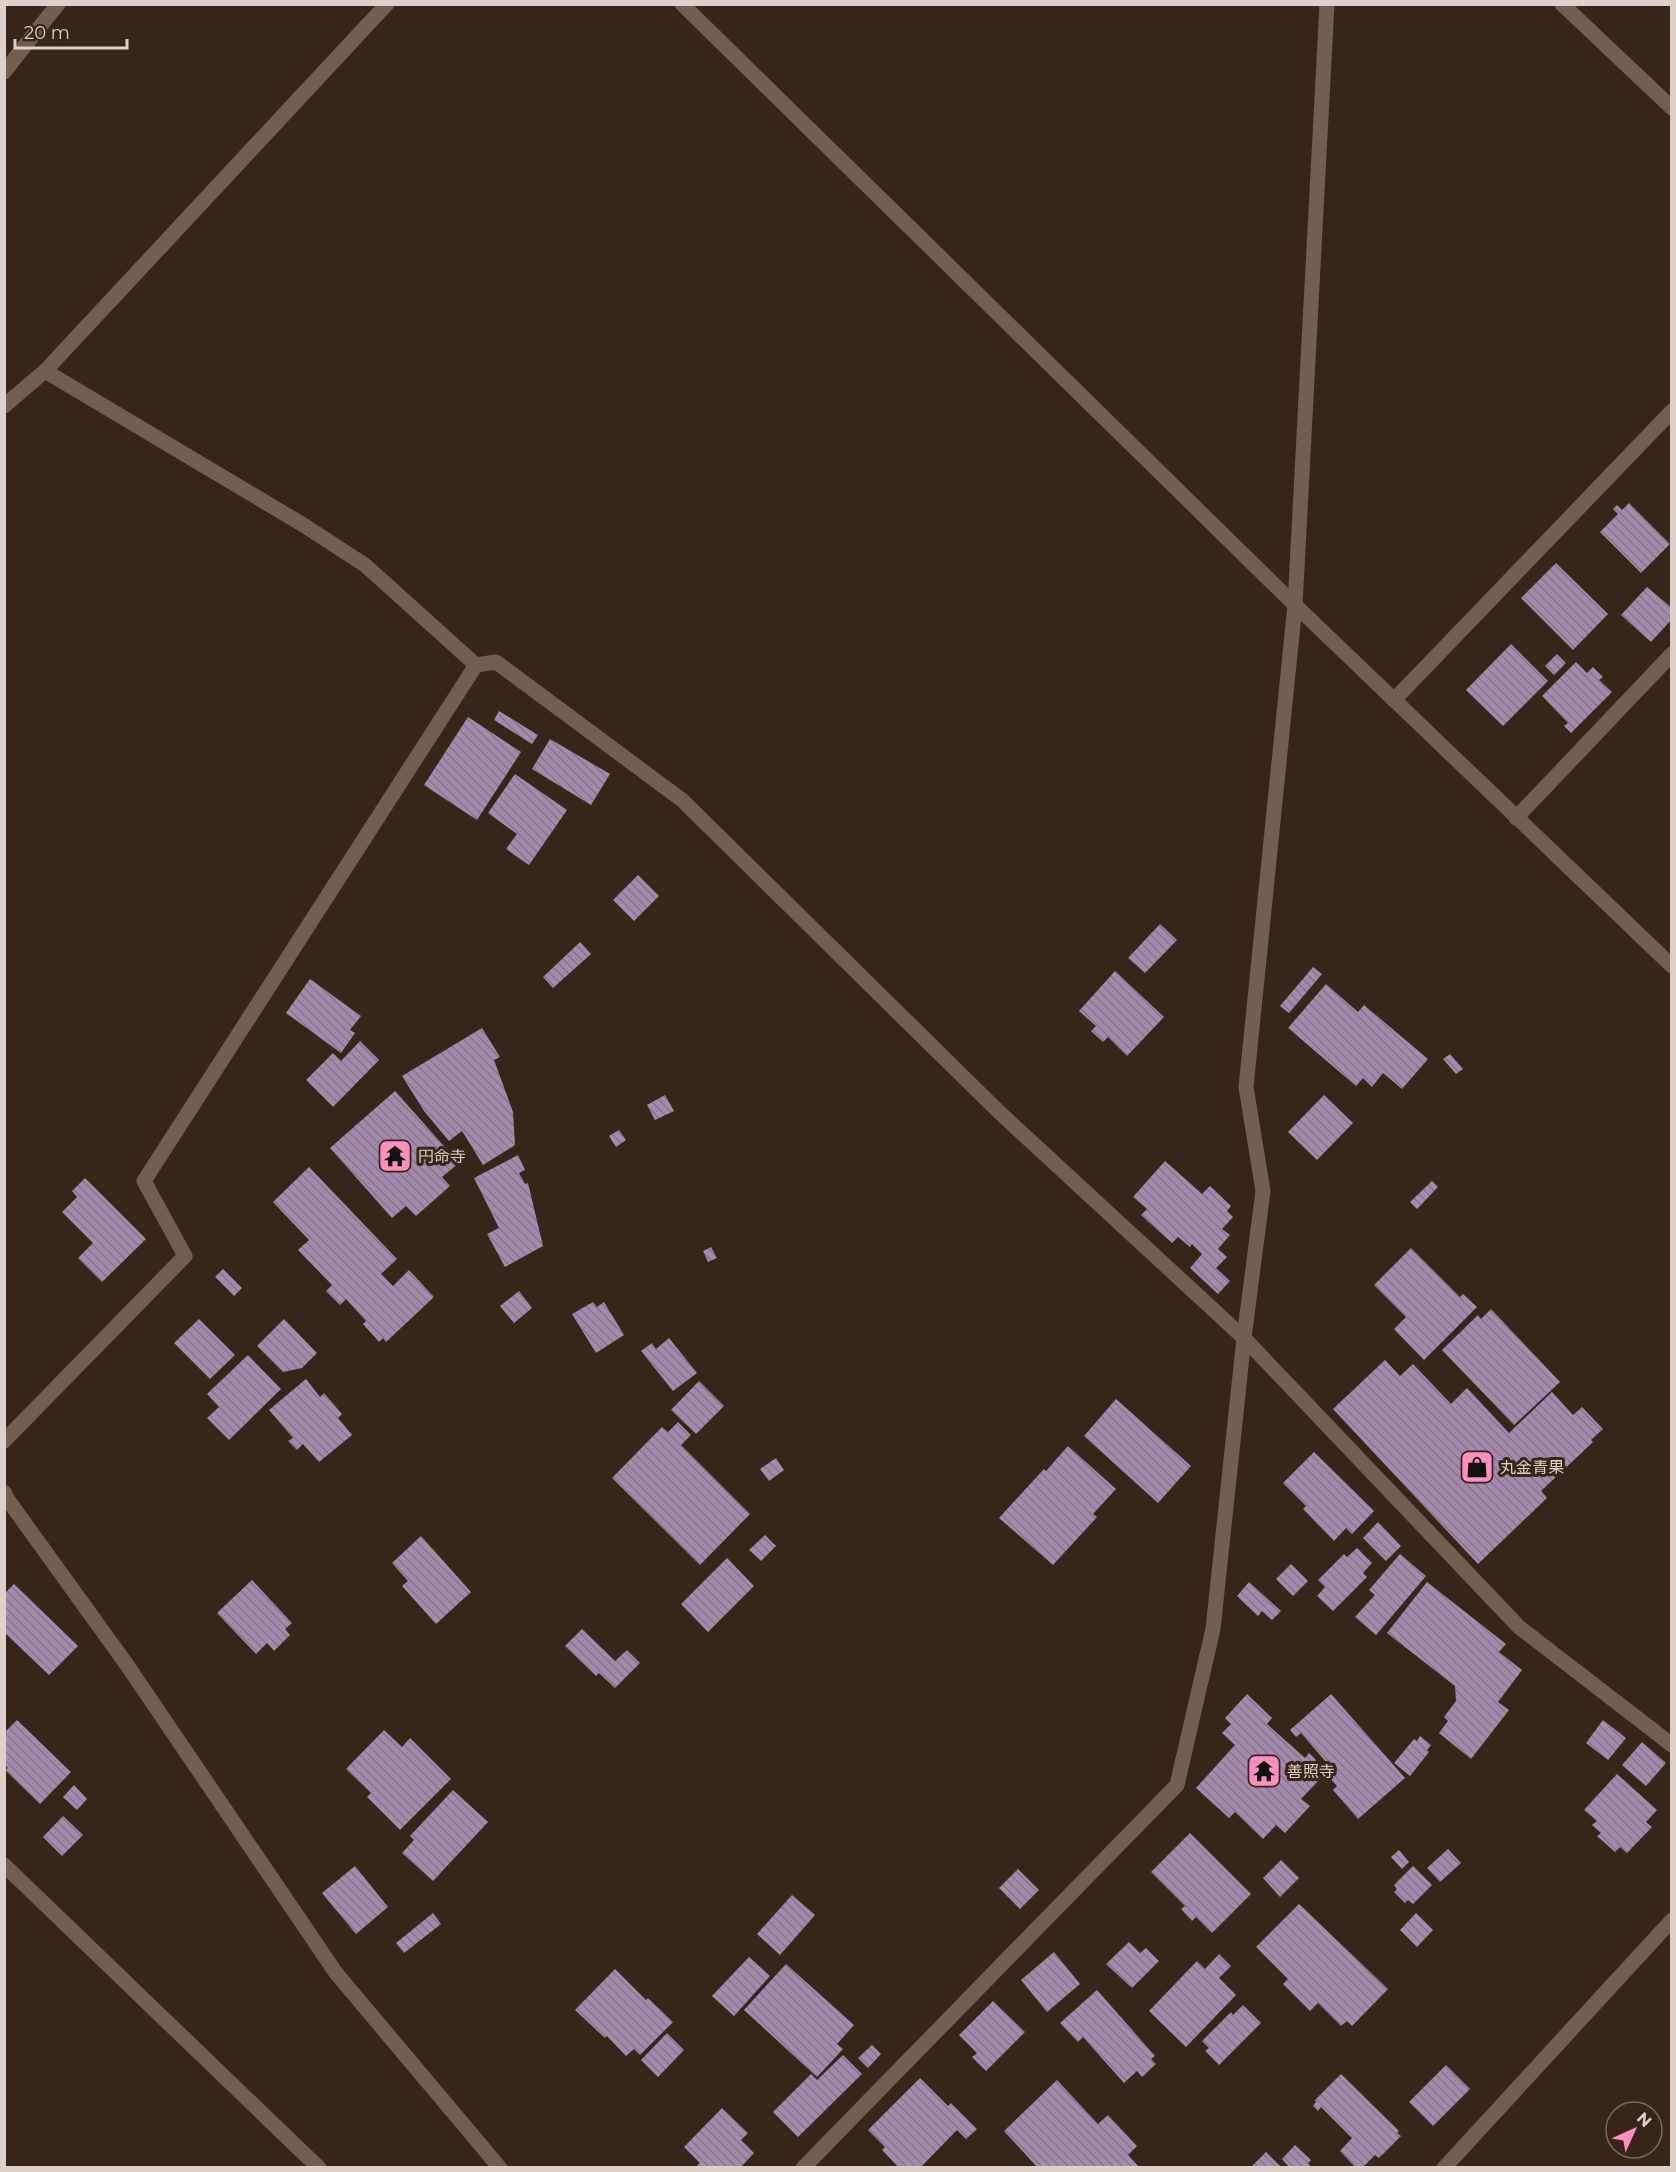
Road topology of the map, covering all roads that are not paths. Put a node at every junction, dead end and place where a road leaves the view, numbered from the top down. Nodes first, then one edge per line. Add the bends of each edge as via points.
1 (58, 4) edge
2 (387, 4) edge
3 (682, 4) edge
4 (1328, 4) edge
5 (1562, 4) edge
6 (4, 72) edge
7 (1671, 108) edge
8 (40, 376) junction
9 (4, 406) edge
10 (1671, 411) edge
11 (1295, 605) junction
12 (1671, 654) edge
13 (476, 665) junction
14 (1394, 700) junction
15 (1516, 818) junction
16 (1671, 966) edge
17 (1244, 1338) junction
18 (4, 1442) edge
19 (4, 1492) edge
20 (1671, 1745) edge
21 (4, 1865) edge
22 (1671, 1920) edge
23 (320, 2168) edge
24 (500, 2168) edge
25 (803, 2168) edge
26 (1444, 2168) edge

1 - 6 street
2 - 8 street
3 - 11 street
4 - 11 street
5 - 7 street
8 - 9 street
8 - 13 street via 305,526 365,566
10 - 14 street
11 - 14 street
11 - 17 street via 1246,1087 1263,1191
12 - 15 street
13 - 17 street via 496,662 682,800 998,1111
13 - 18 street via 144,1181 185,1256
14 - 15 street
15 - 16 street
17 - 20 street via 1519,1627
17 - 25 street via 1213,1629 1177,1785
19 - 24 street via 336,1973
21 - 23 street
22 - 26 street

